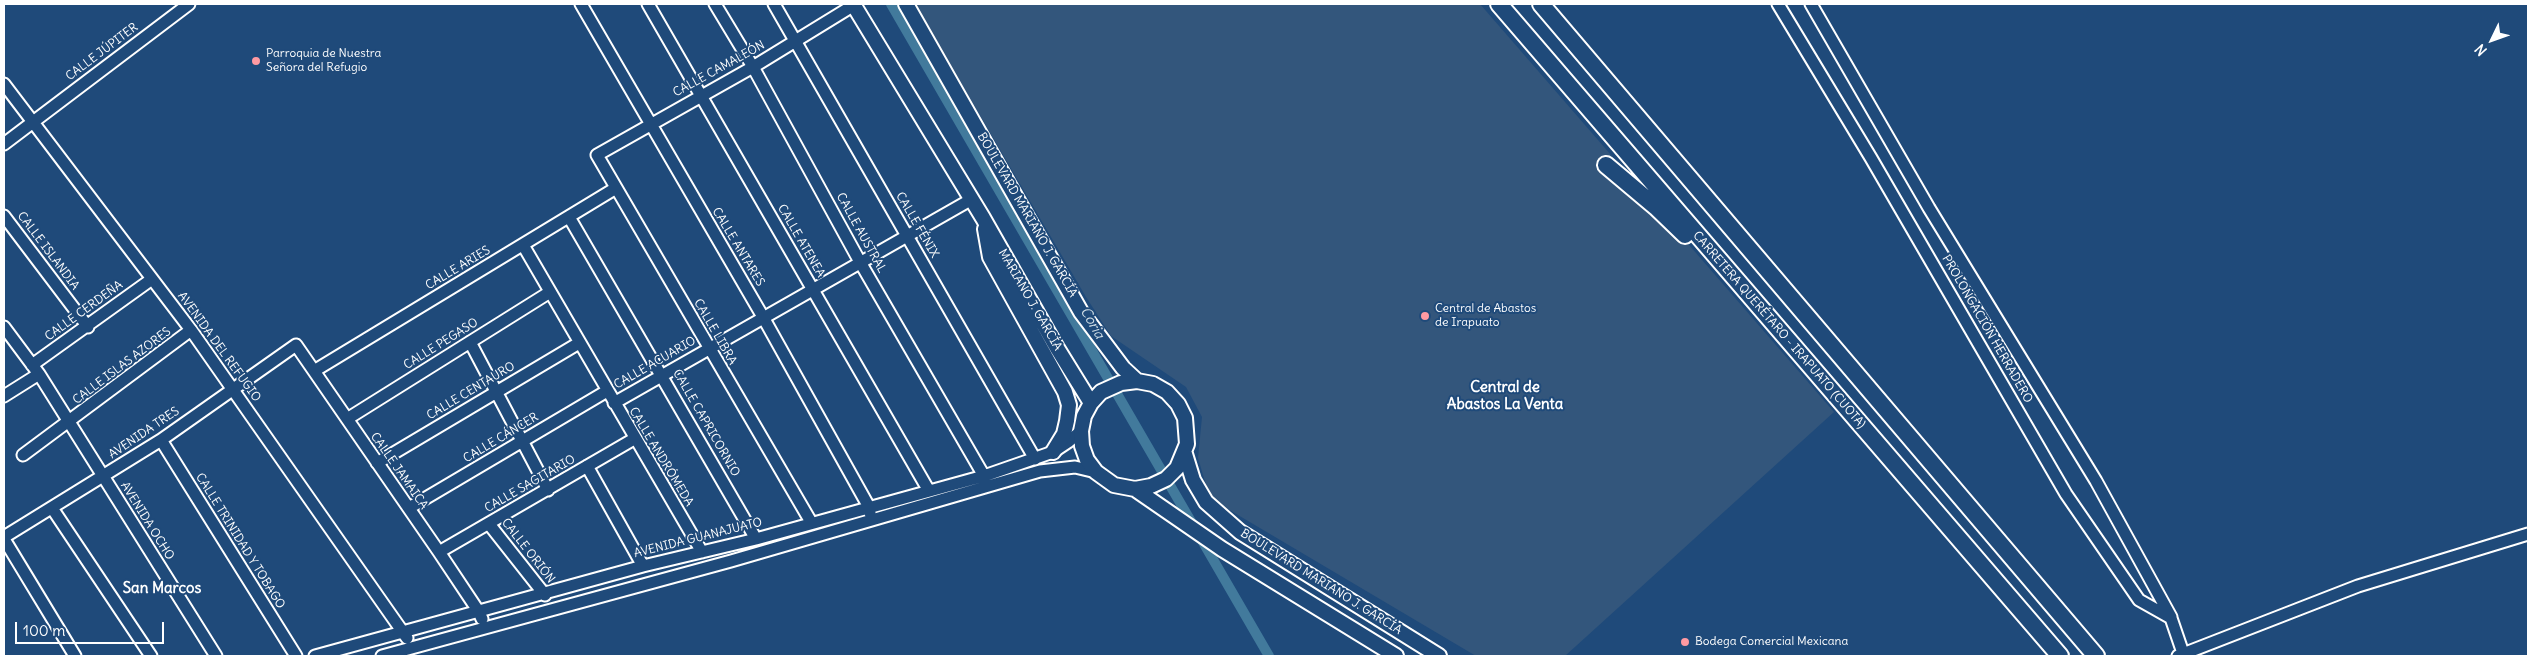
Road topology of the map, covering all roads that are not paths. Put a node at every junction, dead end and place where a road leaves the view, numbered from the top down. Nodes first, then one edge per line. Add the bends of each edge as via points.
1 (189, 4) edge
2 (581, 4) edge
3 (648, 4) edge
4 (714, 4) edge
5 (774, 4) edge
6 (854, 4) edge
7 (906, 4) edge
8 (1499, 4) edge
9 (1541, 4) edge
10 (1778, 4) edge
11 (1811, 4) edge
12 (796, 41) junction
13 (753, 67) junction
14 (4, 84) edge
15 (700, 96) junction
16 (31, 123) junction
17 (649, 124) junction
18 (4, 144) edge
19 (597, 155) joint
20 (1606, 165) dead end
21 (616, 188) junction
22 (972, 200) junction
23 (4, 216) edge
24 (569, 217) junction
25 (983, 218) junction
26 (907, 236) junction
27 (523, 245) junction
28 (860, 262) junction
29 (152, 279) junction
30 (813, 289) junction
31 (550, 292) junction
32 (1751, 298) junction
33 (763, 317) junction
34 (4, 327) edge
35 (88, 327) junction
36 (191, 330) junction
37 (470, 342) junction
38 (579, 343) junction
39 (296, 346) joint
40 (709, 348) junction
41 (36, 370) junction
42 (314, 371) junction
43 (662, 374) junction
44 (1137, 381) junction
45 (233, 388) junction
46 (607, 391) junction
47 (497, 392) junction
48 (4, 396) edge
49 (614, 403) junction
50 (1091, 403) junction
51 (347, 419) junction
52 (69, 423) junction
53 (1081, 431) junction
54 (634, 439) junction
55 (161, 440) junction
56 (522, 441) junction
57 (1052, 452) junction
58 (1185, 454) junction
59 (23, 455) dead end
60 (1035, 459) junction
61 (377, 463) junction
62 (587, 466) junction
63 (1096, 472) junction
64 (984, 476) junction
65 (103, 477) junction
66 (1135, 489) junction
67 (548, 490) junction
68 (929, 491) junction
69 (869, 506) junction
70 (52, 508) junction
71 (409, 508) junction
72 (871, 519) junction
73 (811, 522) junction
74 (489, 524) junction
75 (2528, 534) edge
76 (4, 538) edge
77 (756, 539) junction
78 (439, 552) junction
79 (702, 552) junction
80 (643, 566) junction
81 (545, 594) junction
82 (521, 600) junction
83 (480, 612) junction
84 (526, 617) junction
85 (2171, 618) junction
86 (484, 628) junction
87 (405, 632) junction
88 (411, 648) junction
89 (75, 656) edge
90 (151, 656) edge
91 (216, 656) edge
92 (296, 656) edge
93 (315, 656) edge
94 (382, 656) edge
95 (1396, 656) edge
96 (1439, 656) edge
97 (2060, 656) edge
98 (2096, 656) edge
99 (2182, 656) edge

1 - 16 street, CALLE JÚPITER
2 - 17 street, CALLE ANTARES
3 - 15 street, CALLE ATENEA
4 - 13 street, CALLE AUSTRAL
5 - 12 street, CALLE FÉNIX
6 - 12 street, CALLE CAMALEÓN
6 - 22 main road, MARIANO J. GARCÍA
7 - 44 main road, BOULEVARD MARIANO J. GARCÍA via 1081,312 1112,356
8 - 32 highway, CARRETERA QUERÉTARO - IRAPUATO (CUOTA)
9 - 98 highway
10 - 85 street, PROLONGACIÓN HERRADERO via 2066,494 2139,600
11 - 85 street via 1929,208 2096,481
12 - 13 street, CALLE CAMALEÓN
12 - 26 street, CALLE FÉNIX
13 - 15 street, CALLE CAMALEÓN
13 - 28 street, CALLE AUSTRAL
14 - 16 street, AVENIDA DEL REFUGIO
15 - 17 street, CALLE CAMALEÓN
15 - 30 street, CALLE ATENEA
16 - 18 street, CALLE JÚPITER
16 - 29 street, AVENIDA DEL REFUGIO
17 - 19 street, CALLE CAMALEÓN
17 - 33 street, CALLE ANTARES
19 - 21 street, CALLE LIBRA
20 - 32 highway via 1656,207
21 - 24 street, CALLE ARIES
21 - 40 street, CALLE LIBRA
22 - 25 main road, MARIANO J. GARCÍA
22 - 26 street, CALLE ACUARIO
23 - 35 street, CALLE ISLANDIA
24 - 27 street, CALLE ARIES
24 - 43 street, CALLE CAPRICORNIO
25 - 50 main road, MARIANO J. GARCÍA
25 - 57 main road via 990,257 1067,398 1069,405 1064,434
26 - 28 street, CALLE ACUARIO
26 - 60 street, CALLE FÉNIX
27 - 31 street, CALLE ANDRÓMEDA
27 - 42 street, CALLE ARIES
28 - 30 street, CALLE ACUARIO
28 - 64 street, CALLE AUSTRAL
29 - 35 street, CALLE CERDEÑA
29 - 36 street, AVENIDA DEL REFUGIO
30 - 33 street, CALLE ACUARIO
30 - 68 street, CALLE ATENEA
31 - 37 street, CALLE PEGASO
31 - 38 street, CALLE ANDRÓMEDA
32 - 97 highway, CARRETERA QUERÉTARO - IRAPUATO (CUOTA)
33 - 40 street, CALLE ACUARIO
33 - 69 street, CALLE ANTARES
34 - 41 street
35 - 41 street, CALLE CERDEÑA
36 - 45 street, AVENIDA DEL REFUGIO
36 - 52 street, CALLE ISLAS AZORES
37 - 47 street
37 - 51 street, CALLE PEGASO
38 - 46 street, CALLE ANDRÓMEDA
38 - 47 street, CALLE CENTAURO
39 - 42 street, CALLE JAMAICA
39 - 45 street, AVENIDA TRES
40 - 43 street, CALLE ACUARIO
40 - 73 street, CALLE LIBRA
41 - 48 street, CALLE CERDEÑA
41 - 52 street
42 - 51 street, CALLE JAMAICA
43 - 49 street, CALLE ACUARIO
43 - 77 street, CALLE CAPRICORNIO
44 - 50 main road via 1121,383 1101,392
44 - 58 main road, BOULEVARD MARIANO J. GARCÍA via 1153,384 1178,404 1188,433
45 - 55 street, AVENIDA TRES
45 - 87 street, AVENIDA DEL REFUGIO
46 - 49 street, CALLE ANDRÓMEDA
46 - 56 street, CALLE CÁNCER
47 - 56 street
47 - 61 street, CALLE CENTAURO
49 - 54 street, CALLE ANDRÓMEDA
50 - 53 main road
51 - 61 street, CALLE JAMAICA
52 - 59 street, CALLE ISLAS AZORES
52 - 65 street
53 - 57 street, AVENIDA GUANAJUATO
53 - 63 main road via 1087,460
54 - 62 street, CALLE SAGITARIO
54 - 79 street, CALLE ANDRÓMEDA
55 - 65 street, AVENIDA TRES
55 - 92 street, CALLE TRINIDAD Y TOBAGO
56 - 67 street
56 - 71 street, CALLE CÁNCER
57 - 60 street, AVENIDA GUANAJUATO
58 - 66 main road via 1166,479
58 - 96 main road, BOULEVARD MARIANO J. GARCÍA via 1193,480 1206,502 1240,532
60 - 64 street, AVENIDA GUANAJUATO
61 - 71 street, CALLE JAMAICA
62 - 67 street, CALLE SAGITARIO
62 - 80 street
63 - 66 main road via 1114,485
63 - 72 street via 1074,467 1040,471
64 - 68 street, AVENIDA GUANAJUATO
65 - 70 street, AVENIDA TRES
65 - 91 street, AVENIDA OCHO
66 - 95 main road, BOULEVARD MARIANO J. GARCÍA via 1222,549
67 - 74 street, CALLE SAGITARIO
68 - 69 street, AVENIDA GUANAJUATO
69 - 72 street
69 - 73 street, AVENIDA GUANAJUATO
70 - 76 street, AVENIDA TRES
70 - 90 street
71 - 78 street, CALLE JAMAICA
72 - 84 street
73 - 77 street, AVENIDA GUANAJUATO
74 - 78 street, CALLE SAGITARIO
74 - 81 street, CALLE ORIÓN
75 - 99 street via 2358,586
76 - 89 street
77 - 79 street, AVENIDA GUANAJUATO
78 - 83 street, CALLE JAMAICA
79 - 80 street, AVENIDA GUANAJUATO
80 - 81 street, AVENIDA GUANAJUATO
81 - 82 street, AVENIDA GUANAJUATO
82 - 83 street, AVENIDA GUANAJUATO
82 - 84 street
83 - 86 street
83 - 87 street, AVENIDA GUANAJUATO
84 - 86 street
85 - 99 street
86 - 88 street
87 - 88 street, AVENIDA DEL REFUGIO
87 - 93 street, AVENIDA GUANAJUATO
88 - 94 street

